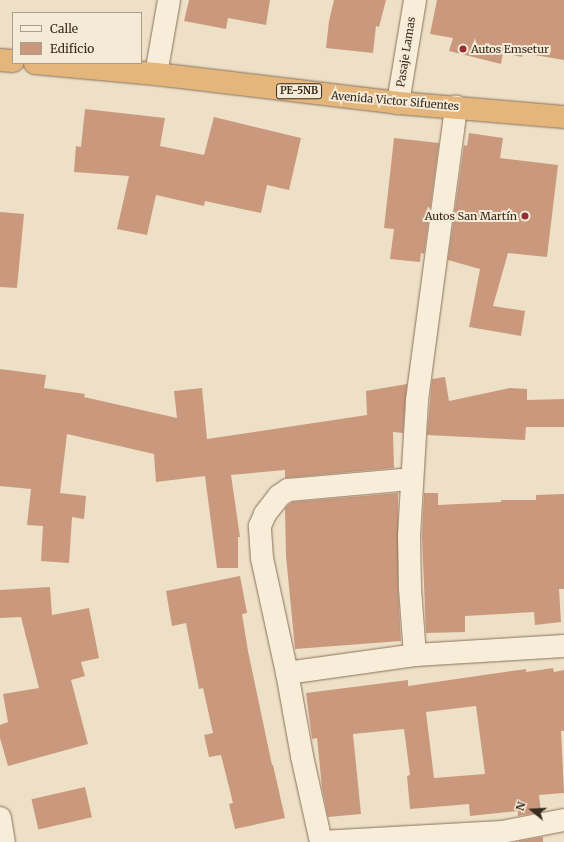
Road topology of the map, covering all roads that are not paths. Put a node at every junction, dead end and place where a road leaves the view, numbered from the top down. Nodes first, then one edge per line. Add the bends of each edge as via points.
1 (168, 0) edge
2 (415, 0) edge
3 (0, 60) edge
4 (12, 61) edge
5 (46, 64) edge
6 (156, 74) junction
7 (398, 103) junction
8 (456, 107) junction
9 (564, 117) edge
10 (411, 479) junction
11 (564, 646) edge
12 (415, 655) junction
13 (288, 673) junction
14 (0, 818) edge
15 (564, 820) edge
16 (503, 837) edge
17 (4, 842) edge
18 (321, 842) edge

1 - 6 street
2 - 7 street, Pasaje Lamas
3 - 4 highway
5 - 6 highway, Avenida Victor Sifuentes / PE-5NB
6 - 7 highway, Avenida Victor Sifuentes / PE-5NB
7 - 8 highway, Avenida Victor Sifuentes / PE-5NB
8 - 9 highway, Avenida Victor Sifuentes / PE-5NB
8 - 10 street via 417,400
10 - 12 street via 410,588
10 - 13 street via 288,490 279,496 264,514 260,526 262,558
11 - 12 street
12 - 13 street
13 - 18 street via 302,756
14 - 17 street
15 - 16 street
16 - 18 street

